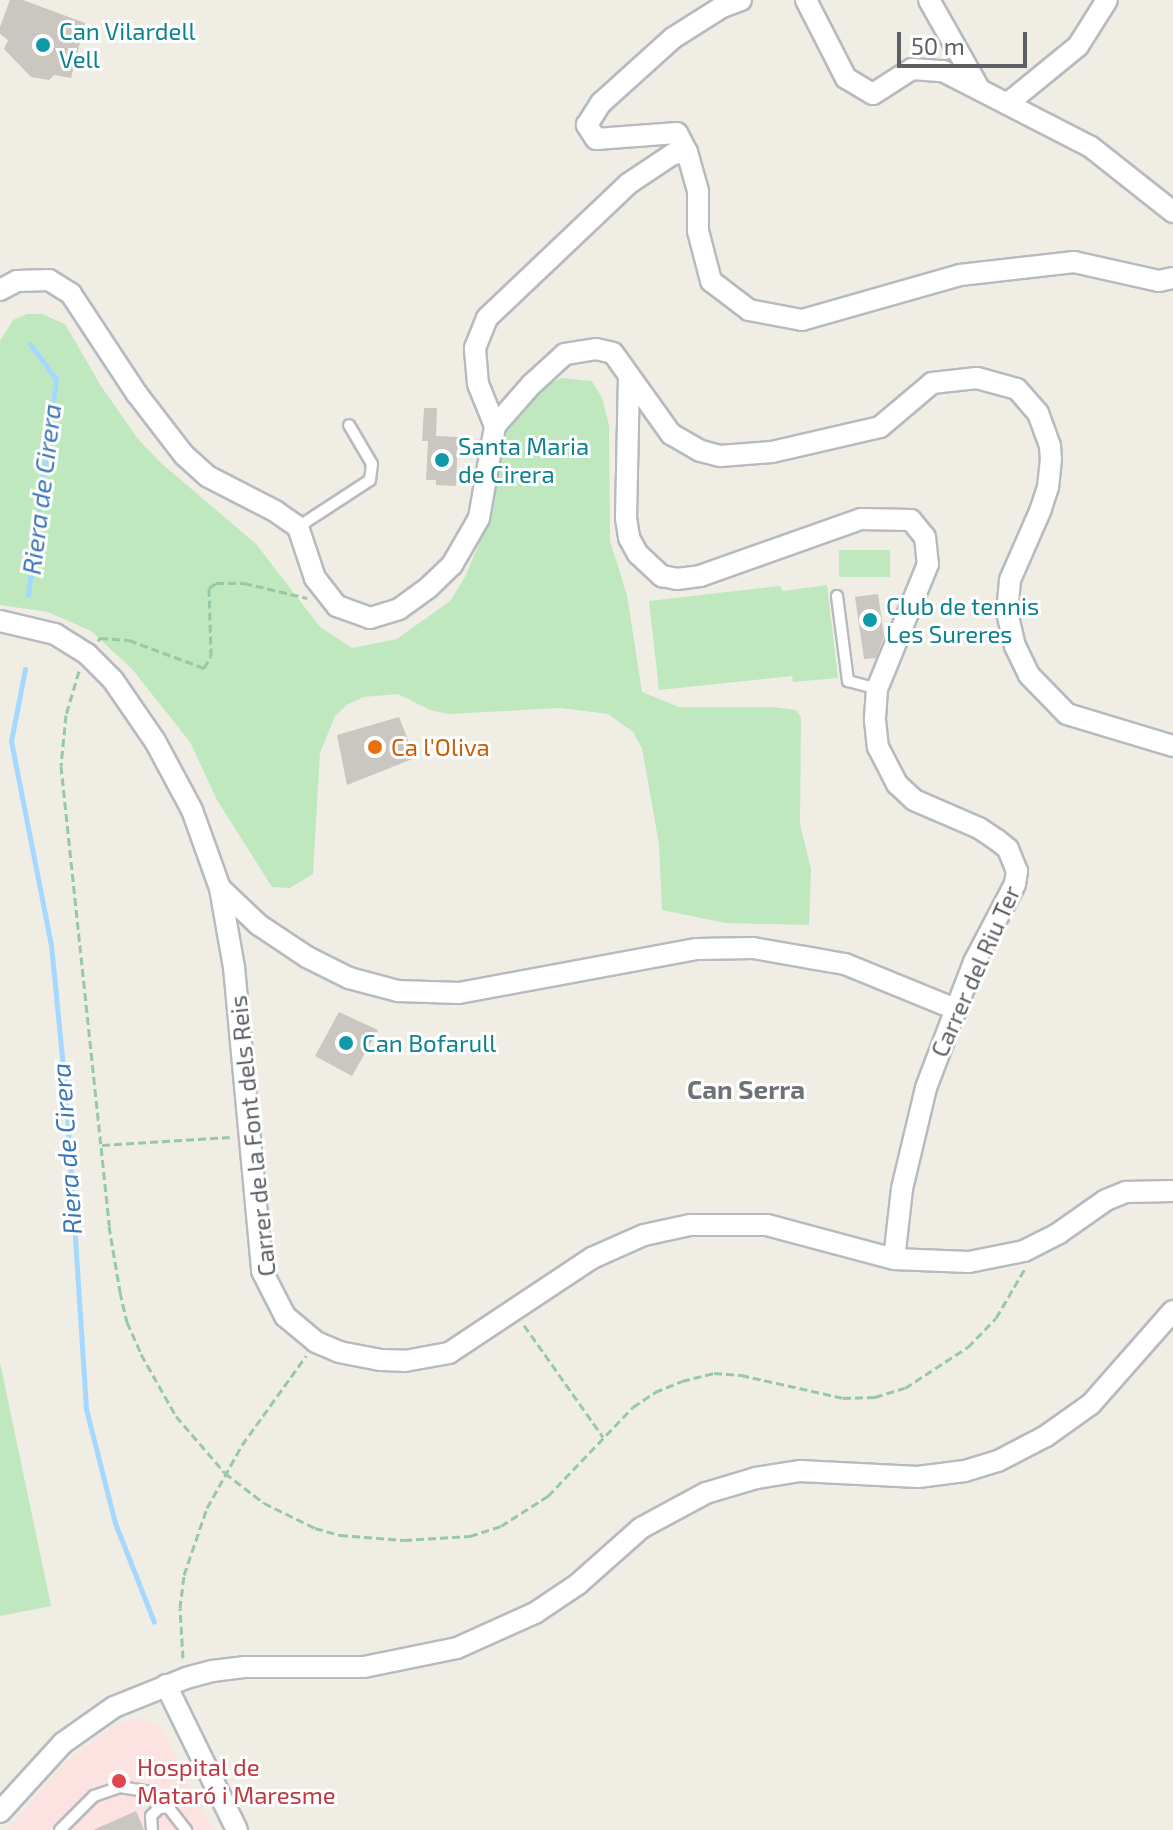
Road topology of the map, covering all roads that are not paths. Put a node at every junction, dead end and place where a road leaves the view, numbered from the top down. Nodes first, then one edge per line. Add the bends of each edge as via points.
1 (741, 0) edge
2 (806, 0) edge
3 (929, 0) edge
4 (1107, 0) edge
5 (980, 90) junction
6 (1007, 104) junction
7 (687, 152) junction
8 (1173, 212) edge
9 (1173, 278) edge
10 (0, 290) edge
11 (629, 376) junction
12 (349, 425) dead end
13 (495, 426) junction
14 (298, 527) junction
15 (837, 596) dead end
16 (0, 621) edge
17 (877, 689) junction
18 (1173, 746) edge
19 (220, 888) junction
20 (955, 1009) junction
21 (1173, 1191) edge
22 (894, 1259) junction
23 (1173, 1311) edge
24 (166, 1685) junction
25 (170, 1807) junction
26 (0, 1812) edge
27 (60, 1830) edge
28 (152, 1830) edge
29 (186, 1830) edge
30 (237, 1830) edge

1 - 7 street via 673,38 601,103 587,125 596,139 677,133
2 - 5 street via 846,78 873,94 912,69 943,71
3 - 5 street
4 - 6 street via 1078,46
5 - 6 street
6 - 8 street via 1091,147
7 - 9 street via 711,281 749,310 802,320 960,275 1074,262 1159,281
7 - 13 street via 673,154 628,184 487,318 475,348 478,384
10 - 14 street via 17,281 49,280 71,294 184,455 207,476
11 - 13 street via 613,353 596,349 565,354
11 - 17 street, Carrer del Riu Ter via 629,538 662,576 700,576 861,519 901,518 920,527 928,564
11 - 18 street via 671,434 701,451 739,457 880,427 932,383 977,378 1017,389 1038,413 1051,459 1041,509 1010,580 1007,612 1015,646 1029,675 1067,714
12 - 14 lane via 372,464 370,480
13 - 14 street via 479,518 452,565 399,609 370,618 337,606 315,578
15 - 17 lane via 848,681
16 - 19 street, Carrer de la Font dels Reis via 38,627 87,654 131,702 192,810
17 - 20 street, Carrer del Riu Ter via 878,747 897,784 914,800 988,834 1015,859 1015,884
19 - 20 street via 259,925 327,969 398,991 459,993 697,949 753,948 845,964
19 - 22 street, Carrer de la Font dels Reis via 234,967 262,1271 285,1316 316,1342 381,1360 449,1353 592,1258 644,1235 690,1225 767,1225
20 - 22 street, Carrer del Riu Ter via 918,1113
21 - 22 street, Carrer de la Font dels Reis via 1146,1189 1106,1200 1036,1245 996,1258
23 - 24 street via 1091,1404 998,1461 918,1477 800,1471 732,1484 641,1528 578,1584 535,1613 457,1648 364,1667 244,1667
24 - 26 street via 94,1719 63,1743
24 - 30 street
25 - 27 lane via 146,1791 120,1787 94,1796
25 - 28 lane via 151,1816
25 - 29 lane

